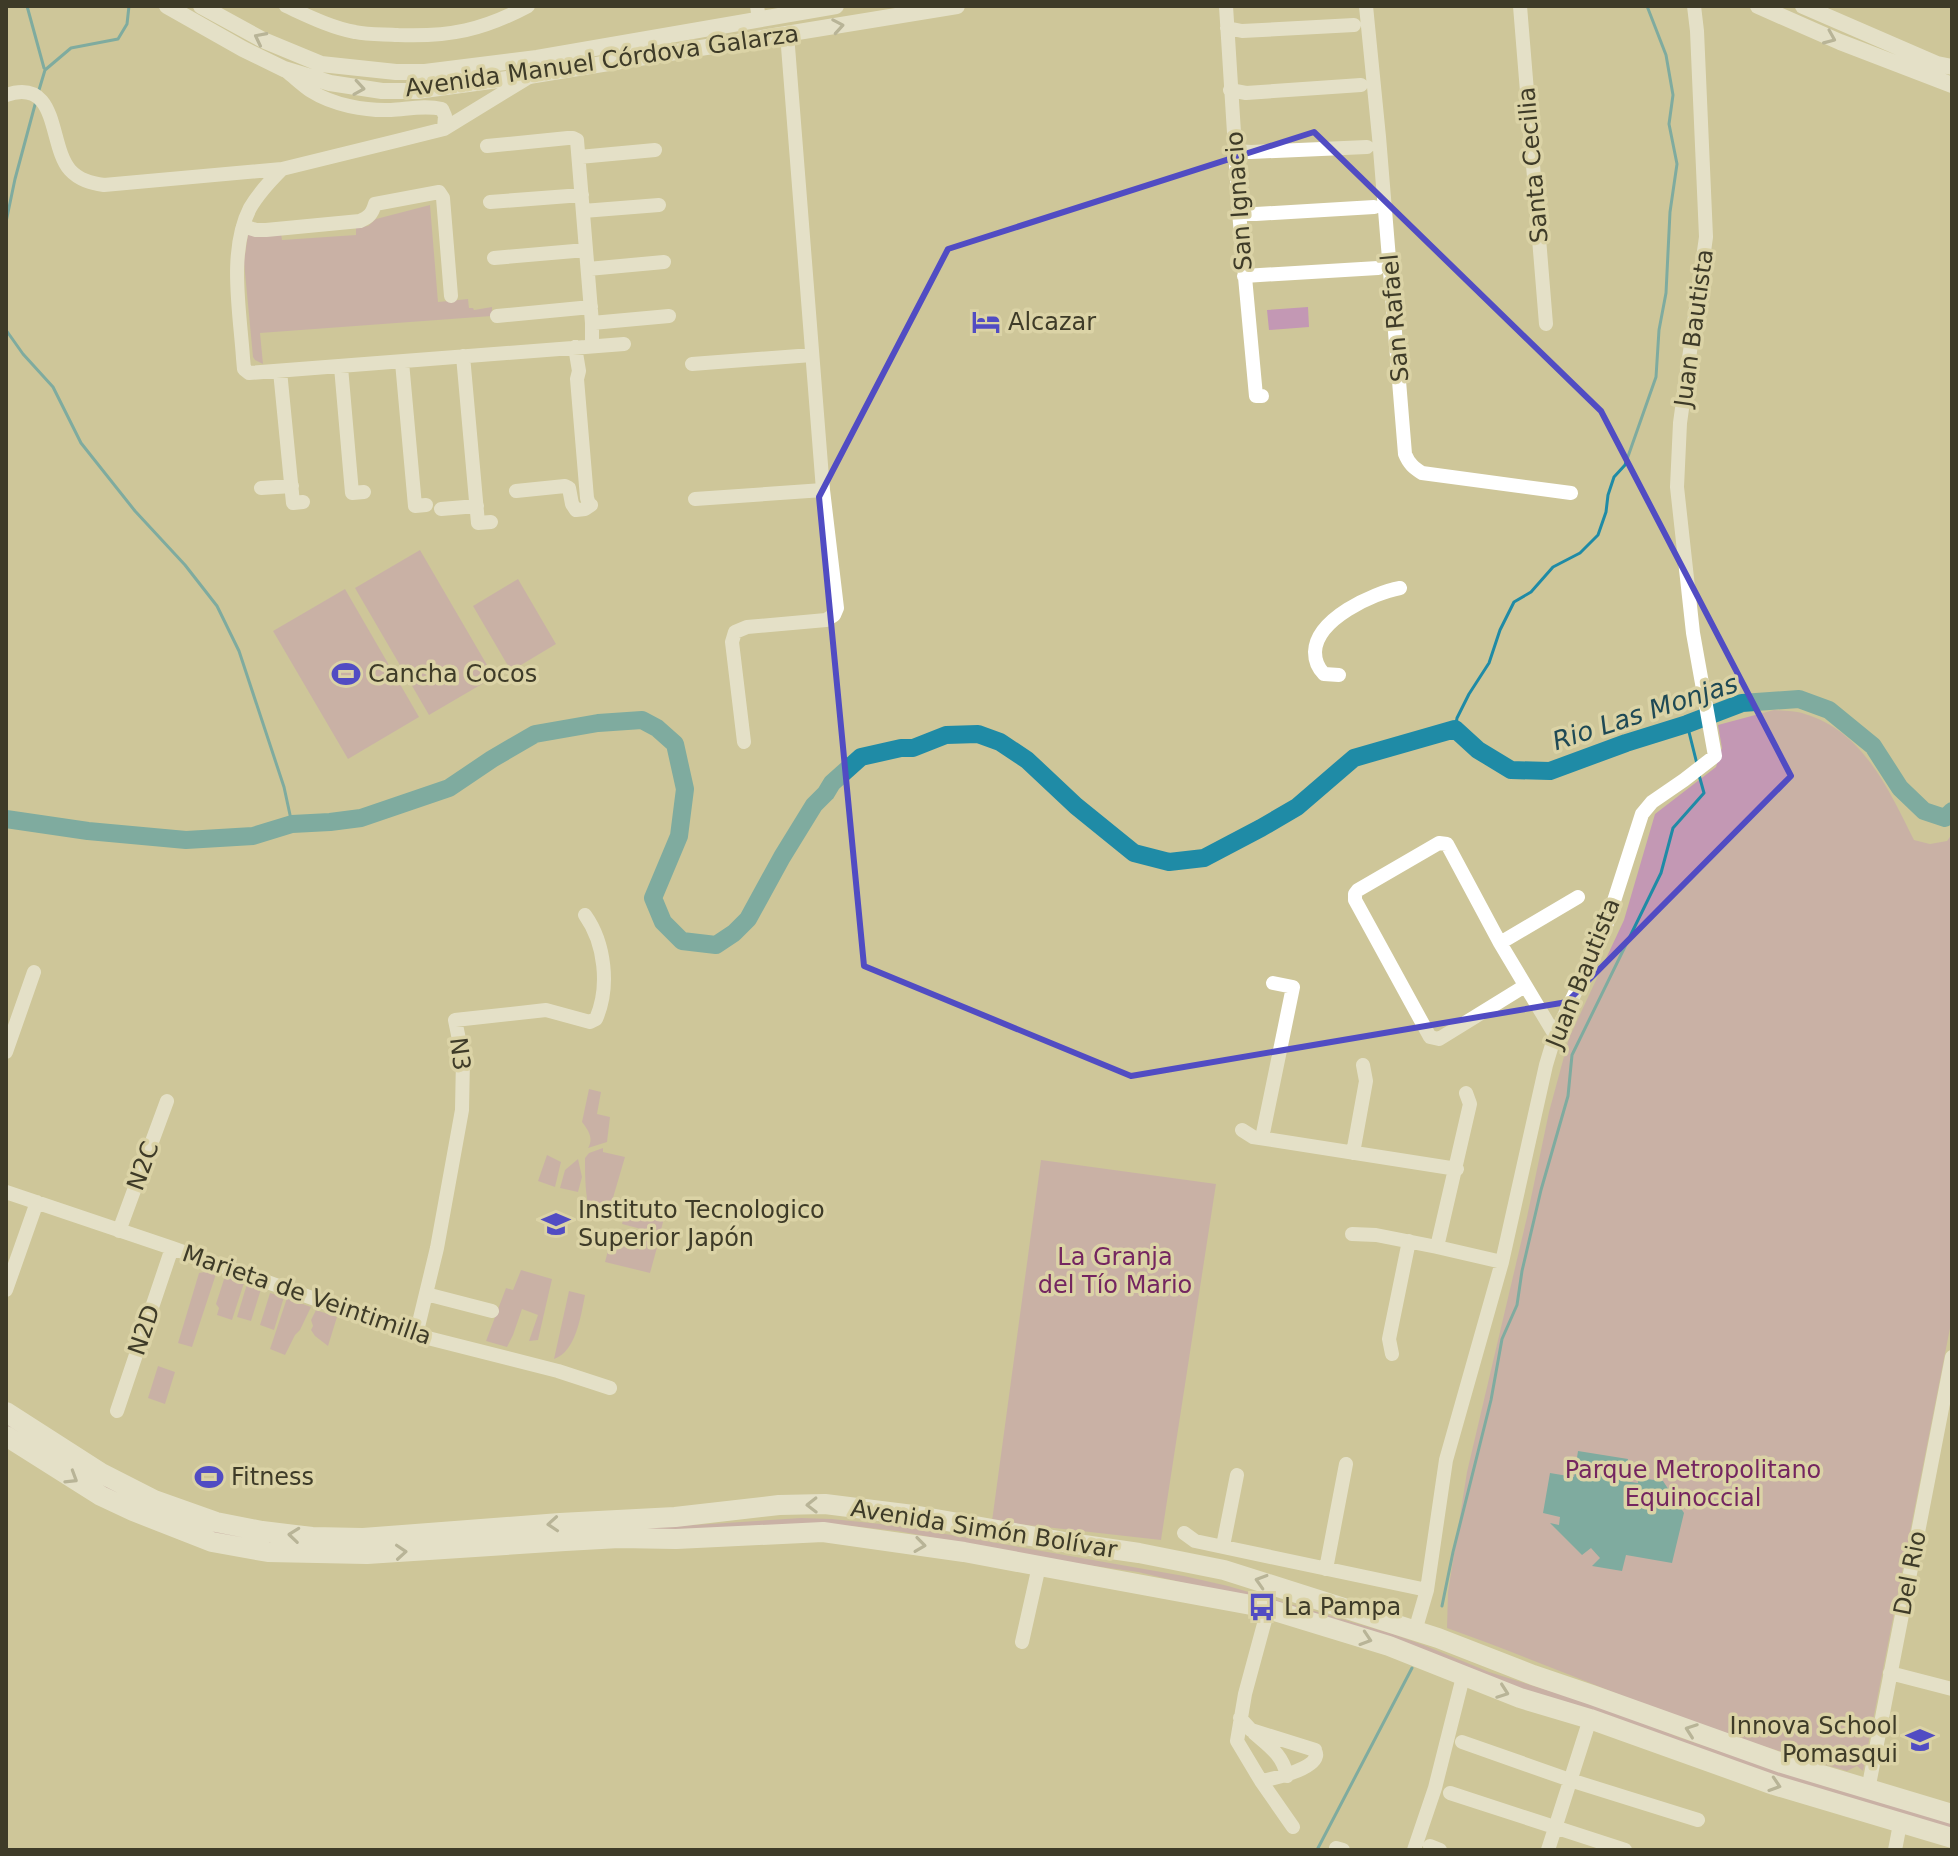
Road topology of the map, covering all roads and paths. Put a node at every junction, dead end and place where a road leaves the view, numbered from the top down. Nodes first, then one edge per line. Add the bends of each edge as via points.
1 (167, 6) edge
2 (201, 6) edge
3 (528, 6) edge
4 (836, 6) edge
5 (957, 6) edge
6 (1226, 6) edge
7 (1366, 6) edge
8 (1520, 6) edge
9 (1758, 6) edge
10 (1803, 6) edge
11 (293, 7) edge
12 (1695, 7) edge
13 (758, 12) edge
14 (1354, 25) dead end
15 (1227, 28) junction
16 (700, 29) junction
17 (787, 34) junction
18 (703, 47) junction
19 (1952, 67) edge
20 (284, 69) junction
21 (529, 76) junction
22 (1361, 85) dead end
23 (1952, 85) edge
24 (1230, 90) junction
25 (6, 95) edge
26 (444, 129) junction
27 (487, 146) dead end
28 (1367, 147) dead end
29 (655, 150) dead end
30 (1235, 151) junction
31 (579, 157) junction
32 (282, 169) junction
33 (582, 195) junction
34 (490, 202) dead end
35 (659, 205) dead end
36 (1374, 207) dead end
37 (583, 211) junction
38 (1239, 212) junction
39 (243, 226) junction
40 (586, 250) junction
41 (494, 258) dead end
42 (664, 262) dead end
43 (1378, 268) dead end
44 (588, 269) junction
45 (1244, 276) junction
46 (451, 296) dead end
47 (591, 307) junction
48 (497, 316) dead end
49 (669, 316) dead end
50 (592, 323) junction
51 (1546, 324) dead end
52 (624, 344) dead end
53 (583, 346) junction
54 (812, 355) junction
55 (463, 356) junction
56 (402, 362) junction
57 (692, 364) dead end
58 (341, 367) junction
59 (280, 371) junction
60 (1259, 396) dead end
61 (292, 486) junction
62 (261, 488) dead end
63 (823, 490) junction
64 (516, 491) dead end
65 (364, 492) dead end
66 (1571, 493) dead end
67 (695, 499) dead end
68 (303, 502) dead end
69 (426, 505) dead end
70 (477, 506) junction
71 (441, 509) dead end
72 (491, 522) dead end
73 (1400, 588) dead end
74 (1339, 675) dead end
75 (744, 742) dead end
76 (1578, 897) dead end
77 (585, 915) dead end
78 (1500, 943) junction
79 (34, 972) dead end
80 (1273, 983) dead end
81 (1525, 986) junction
82 (1555, 1035) junction
83 (6, 1052) edge
84 (1363, 1065) dead end
85 (1466, 1093) dead end
86 (167, 1101) dead end
87 (1242, 1130) dead end
88 (1262, 1138) junction
89 (1353, 1153) junction
90 (1457, 1169) junction
91 (6, 1192) edge
92 (37, 1202) junction
93 (119, 1231) junction
94 (1352, 1234) dead end
95 (1409, 1241) junction
96 (1437, 1247) junction
97 (172, 1248) junction
98 (1502, 1262) junction
99 (6, 1290) edge
100 (426, 1294) junction
101 (492, 1311) dead end
102 (416, 1335) junction
103 (1392, 1354) dead end
104 (1952, 1357) edge
105 (610, 1388) dead end
106 (117, 1411) dead end
107 (6, 1412) edge
108 (6, 1436) edge
109 (1346, 1464) dead end
110 (1237, 1475) dead end
111 (1184, 1533) dead end
112 (1223, 1546) junction
113 (1039, 1566) junction
114 (1326, 1569) junction
115 (1427, 1590) junction
116 (1268, 1609) junction
117 (1415, 1631) junction
118 (1022, 1642) dead end
119 (1890, 1673) junction
120 (1463, 1677) junction
121 (1952, 1689) edge
122 (1240, 1718) junction
123 (1590, 1719) junction
124 (1251, 1730) junction
125 (1462, 1742) dead end
126 (1287, 1776) junction
127 (1570, 1780) junction
128 (1261, 1781) junction
129 (1868, 1790) junction
130 (1450, 1793) dead end
131 (1952, 1814) edge
132 (1698, 1820) dead end
133 (1900, 1824) junction
134 (1555, 1826) junction
135 (1293, 1827) dead end
136 (1952, 1838) edge
137 (1414, 1850) edge
138 (1548, 1850) edge
139 (1625, 1850) edge
140 (1895, 1850) edge

1 - 20 main road, Avenida Manuel Córdova Galarza
16 -> 2 main road, Avenida Manuel Córdova Galarza via 523,60 396,72 321,64
3 - 11 street via 470,30 423,36 357,33
4 - 13 main road, Avenida Manuel Córdova Galarza
17 -> 5 main road, Avenida Manuel Córdova Galarza
6 - 15 street, San Ignacio
7 - 66 street, San Rafael via 1405,454 1422,473
8 - 51 street, Santa Cecilia
9 -> 23 main road
10 - 19 main road
12 - 82 street, Juan Bautista via 1706,237 1677,473 1693,633 1715,756 1642,814 1604,932
13 - 16 main road, Avenida Manuel Córdova Galarza
14 - 15 street
15 - 24 street, San Ignacio
16 - 18 main road via 696,38
17 - 18 main road, Avenida Manuel Córdova Galarza
17 - 54 street
18 - 21 main road, Avenida Manuel Córdova Galarza
20 -> 21 main road, Avenida Manuel Córdova Galarza via 382,91
20 - 26 street via 310,91 347,105 377,111 442,109
21 - 26 street
22 - 24 street
24 - 30 street, San Ignacio
25 - 32 street via 27,93 42,101 69,169 88,182 104,185
26 - 32 street
27 - 31 street via 573,138
28 - 30 street
29 - 31 street
30 - 38 street, San Ignacio
31 - 33 street
32 - 39 street via 255,200
33 - 34 street
33 - 37 street
35 - 37 street
36 - 38 street
37 - 40 street
38 - 45 street, San Ignacio
39 - 46 street via 266,230 360,221 368,218 375,204 439,192
39 - 59 street via 238,289 244,369
40 - 41 street
40 - 44 street
42 - 44 street
43 - 45 street
44 - 47 street
45 - 60 street, San Ignacio
47 - 48 street
47 - 50 street
49 - 50 street
50 - 53 street via 592,341
52 - 53 street
53 - 55 street
53 - 64 street via 577,379 591,505 576,510 565,486
54 - 57 street
54 - 63 street
55 - 56 street
55 - 70 street
56 - 58 street
56 - 69 street via 415,506
58 - 59 street
58 - 65 street via 352,493
59 - 61 street
61 - 62 street
61 - 68 street via 293,503
63 - 67 street
63 - 75 street via 837,608 826,620 735,632
70 - 71 street
70 - 72 street via 478,523
73 - 74 street via 1364,600 1322,631 1315,649 1318,667 1324,674
76 - 78 street
77 - 100 street, N3 via 604,963 596,1019 590,1022 546,1010 455,1020 463,1059 462,1110
78 - 81 street
78 - 81 street via 1444,842 1355,894 1430,1037 1439,1039
79 - 83 street
80 - 88 street via 1293,987
81 - 82 street
82 - 98 street, Juan Bautista
84 - 89 street via 1366,1081
85 - 90 street via 1470,1104
86 - 93 street, N2C
87 - 88 street
88 - 89 street
89 - 90 street
90 - 96 street
91 - 92 street, Marieta de Veintimilla
92 - 93 street, Marieta de Veintimilla
92 - 99 street
93 - 97 street, Marieta de Veintimilla
94 - 95 street
95 - 96 street
95 - 103 street via 1389,1339
96 - 98 street
97 - 102 street, Marieta de Veintimilla
97 - 106 street, N2D
98 - 115 street, Juan Bautista via 1446,1460
100 - 101 street
100 - 102 street, N3
102 - 105 street, Marieta de Veintimilla
104 - 119 street, Del Rio
117 -> 107 highway, Avenida Simón Bolívar via 1224,1570 825,1504 363,1538 262,1531 216,1522 154,1500
108 -> 113 highway, Avenida Simón Bolívar via 118,1504 212,1542 268,1552 367,1554 823,1532
109 - 114 street
110 - 112 street
111 - 112 street via 1195,1541
112 - 114 street
113 - 116 highway, Avenida Simón Bolívar
113 - 118 street
114 - 115 street
115 - 117 street, Juan Bautista
116 -> 120 highway, Avenida Simón Bolívar via 1389,1646
116 - 122 street
129 -> 117 highway, Avenida Simón Bolívar
119 - 121 street
119 - 129 street, Del Rio
120 -> 123 highway, Avenida Simón Bolívar
120 - 137 street
122 - 124 street
122 - 128 street via 1237,1741
123 - 127 street
123 -> 133 highway, Avenida Simón Bolívar
124 - 126 street via 1280,1756
124 - 126 street via 1315,1750 1315,1760
125 - 127 street
126 - 128 street
127 - 132 street
127 - 134 street
128 - 135 street
129 - 131 highway, Avenida Simón Bolívar
130 - 134 street
133 - 136 highway, Avenida Simón Bolívar
133 - 140 street
134 - 138 street
134 - 139 street

